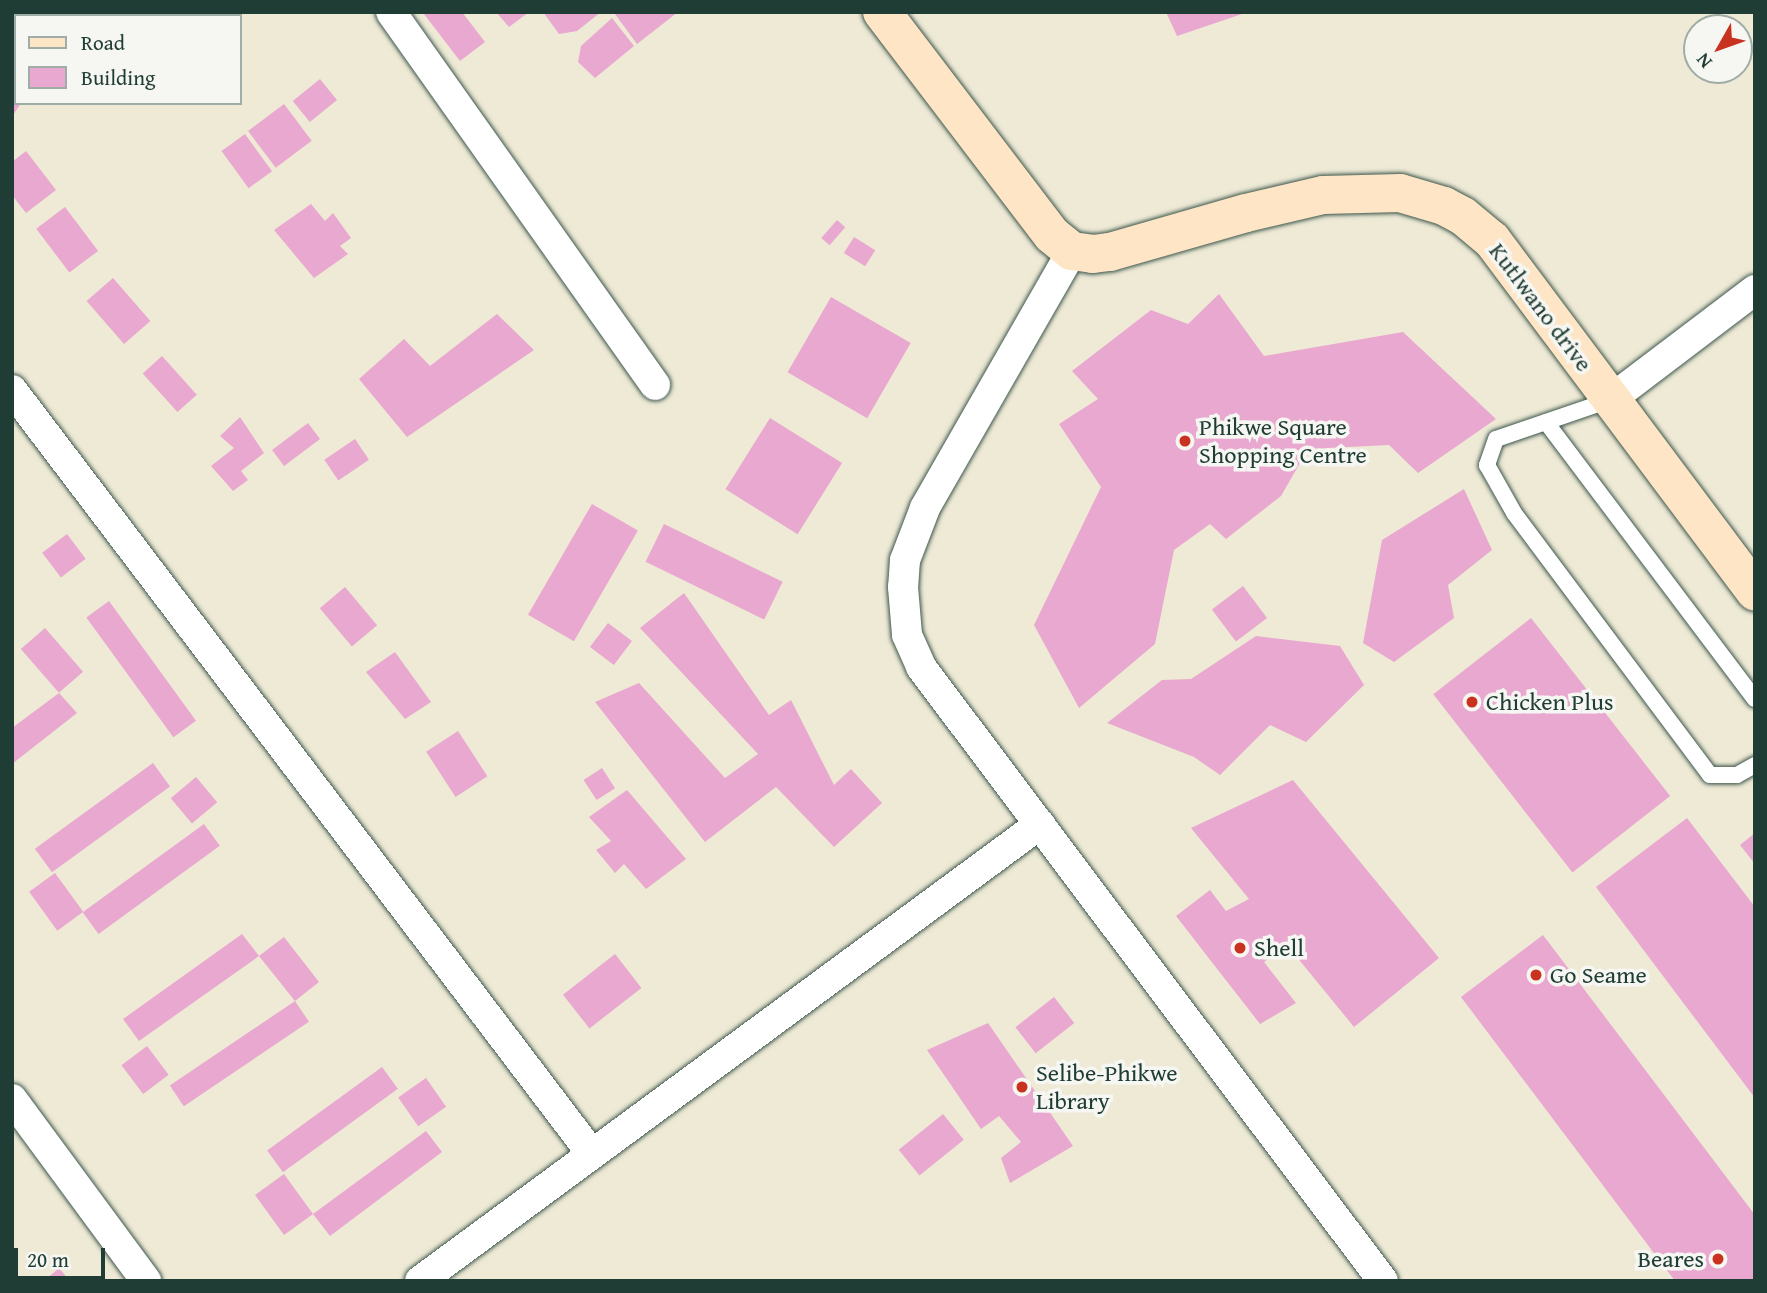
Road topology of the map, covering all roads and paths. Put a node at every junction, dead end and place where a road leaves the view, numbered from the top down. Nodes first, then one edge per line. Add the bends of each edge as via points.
1 (391, 12) edge
2 (882, 12) edge
3 (1072, 251) junction
4 (1755, 290) edge
5 (655, 385) dead end
6 (12, 390) edge
7 (1610, 400) junction
8 (1546, 422) junction
9 (1755, 591) edge
10 (1755, 699) edge
11 (1755, 765) edge
12 (1040, 824) junction
13 (12, 1099) edge
14 (592, 1154) junction
15 (146, 1281) edge
16 (420, 1281) edge
17 (1383, 1281) edge

1 - 5 street
2 - 3 street via 1052,234
3 - 7 street, Kutlwano drive via 1110,252 1323,195 1400,193 1422,198 1463,216 1492,240
3 - 12 street via 925,508 905,560 902,587 907,635 921,667
4 - 7 street
6 - 14 street
7 - 8 lane
7 - 9 street, Kutlwano drive
8 - 10 lane
8 - 11 lane via 1496,439 1487,465 1514,513 1710,775 1737,775
12 - 14 street
12 - 17 street
13 - 15 street
14 - 16 street

